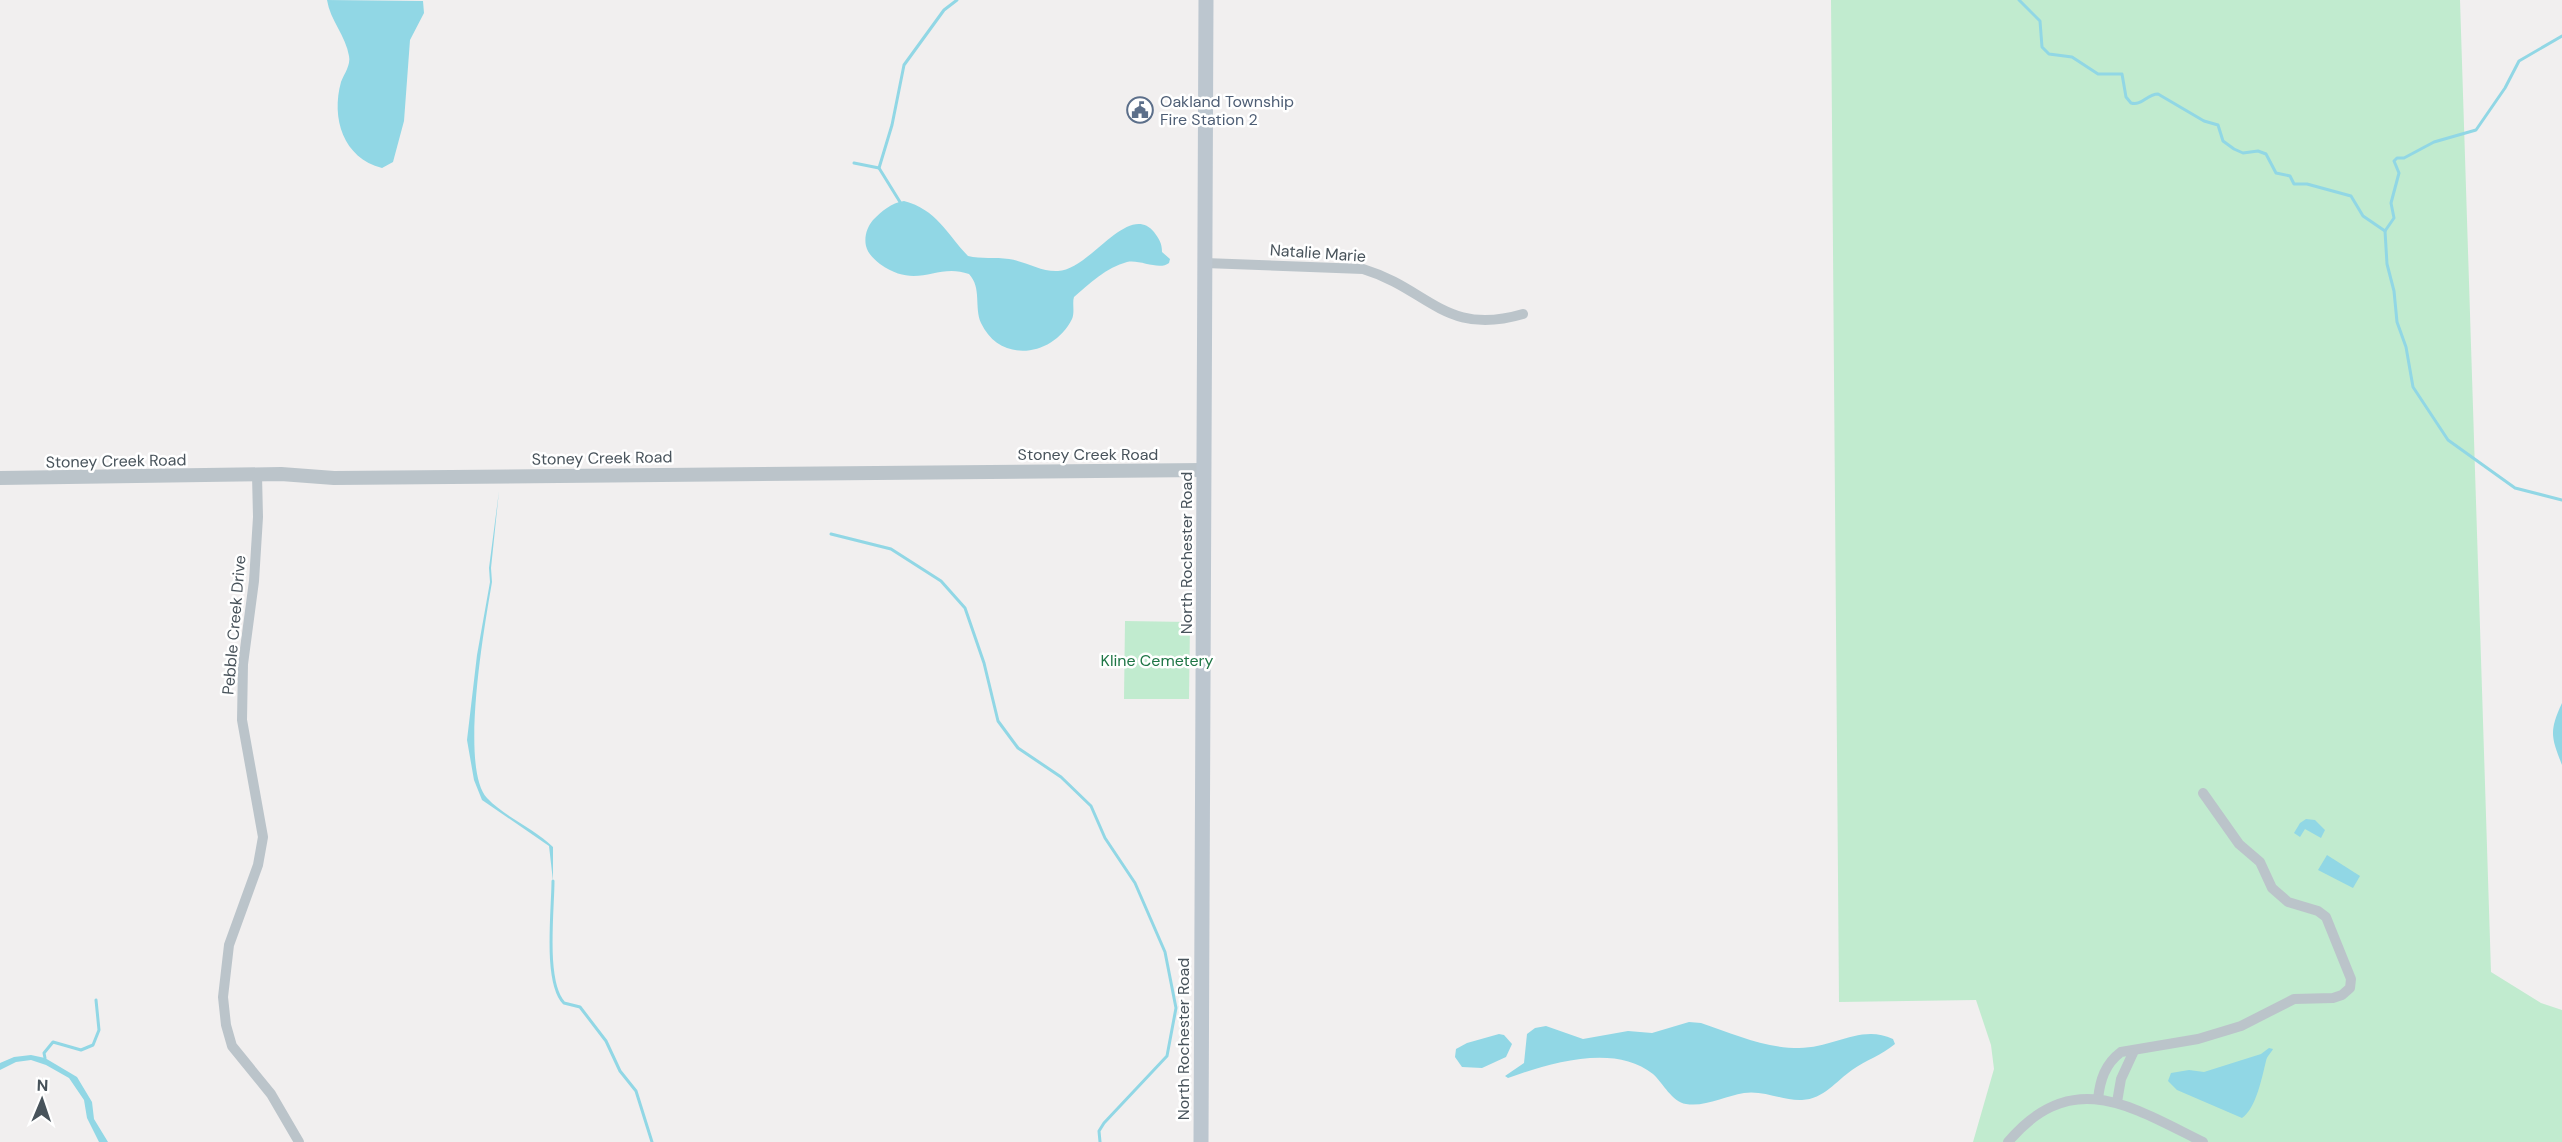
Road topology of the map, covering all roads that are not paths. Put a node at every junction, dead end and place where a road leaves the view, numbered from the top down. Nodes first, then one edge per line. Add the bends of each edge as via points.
1 (1206, 0) edge
2 (1205, 263) junction
3 (1523, 314) dead end
4 (1204, 470) junction
5 (257, 476) junction
6 (0, 478) edge
7 (2203, 793) dead end
8 (2133, 1053) junction
9 (2098, 1099) junction
10 (2117, 1102) junction
11 (299, 1142) edge
12 (1201, 1142) edge
13 (2008, 1142) edge
14 (2203, 1142) edge

1 - 2 main road, North Rochester Road
2 - 3 street, Natalie Marie via 1363,269 1387,277 1444,313 1468,320 1499,321
2 - 4 main road, North Rochester Road
4 - 5 street, Stoney Creek Road
4 - 12 main road, North Rochester Road
5 - 6 street, Stoney Creek Road
5 - 11 street, Pebble Creek Drive via 258,517 243,664 242,720 263,837 255,876 229,945 223,997 232,1046 272,1094
7 - 8 street via 2239,844 2260,862 2277,893 2288,902 2326,917 2351,979 2350,986 2338,997 2294,999 2223,1032
8 - 9 street via 2121,1052 2114,1057 2102,1077
8 - 10 street via 2121,1079
9 - 10 street
9 - 13 street via 2079,1100 2050,1110 2029,1121
10 - 14 street

